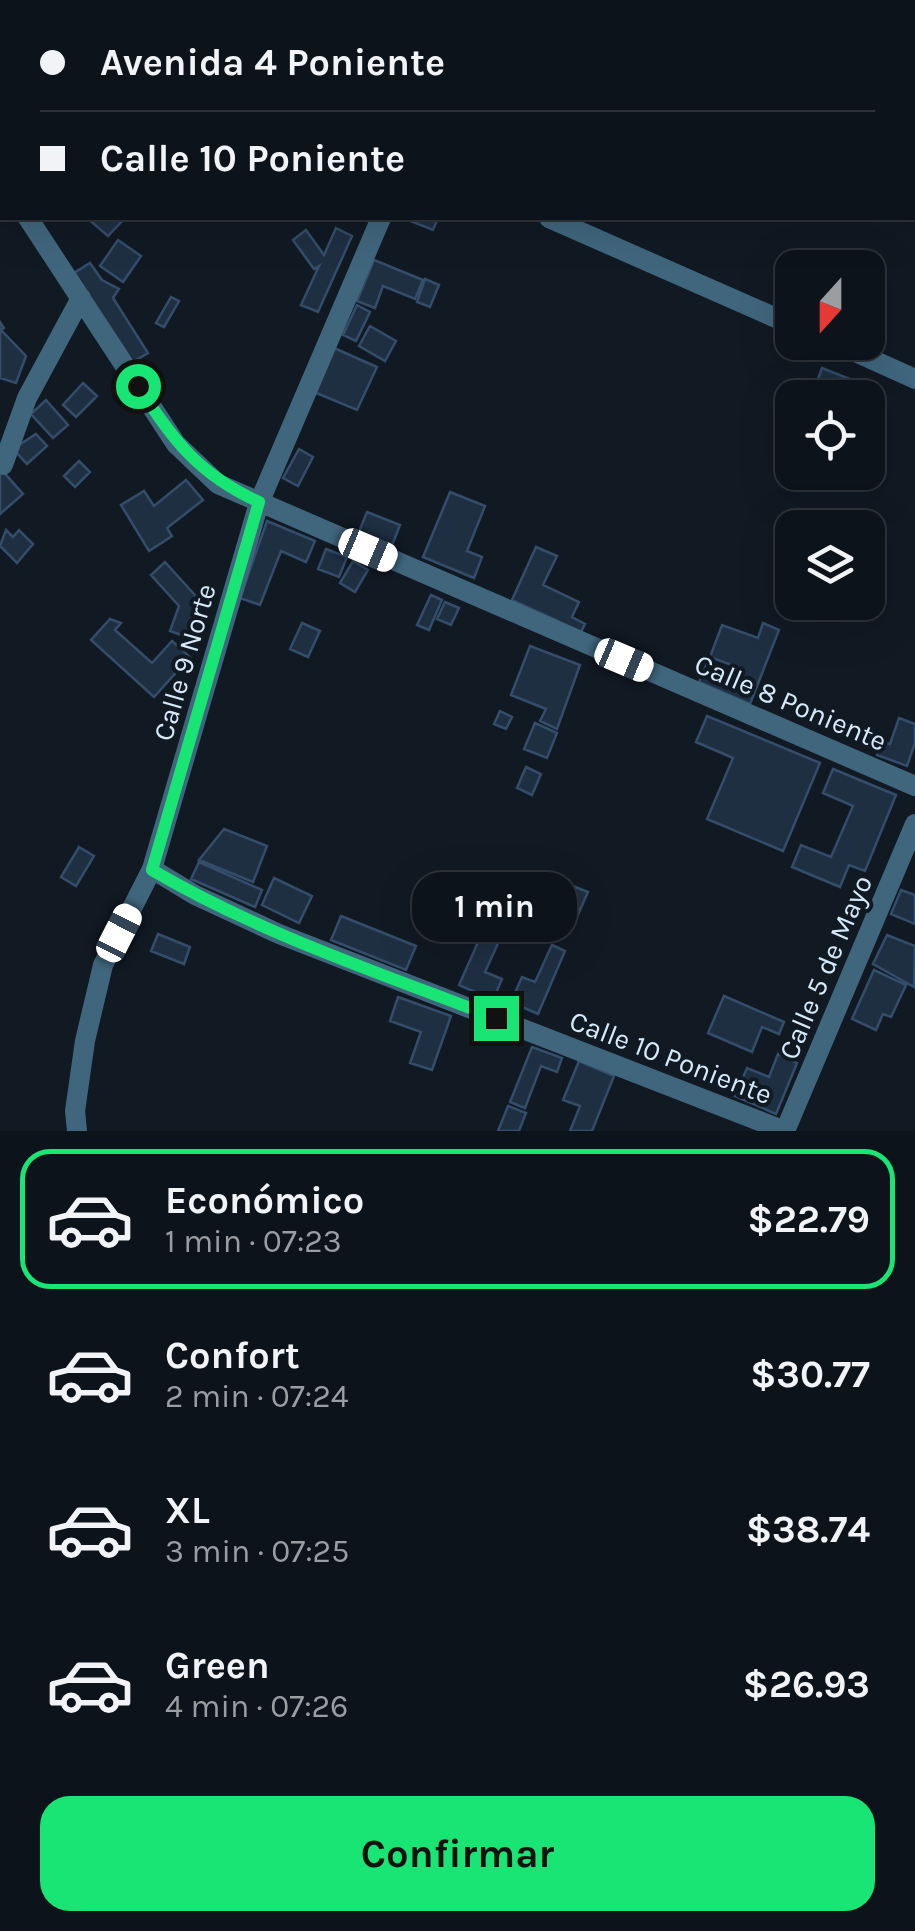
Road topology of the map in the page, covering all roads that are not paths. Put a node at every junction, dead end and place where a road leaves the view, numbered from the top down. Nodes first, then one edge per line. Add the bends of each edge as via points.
1 (29, 220) edge
2 (379, 220) edge
3 (554, 220) edge
4 (81, 298) junction
5 (775, 318) edge
6 (872, 360) edge
7 (915, 379) edge
8 (3, 465) dead end
9 (259, 502) junction
10 (915, 786) edge
11 (915, 824) edge
12 (152, 870) junction
13 (77, 1131) edge
14 (785, 1131) edge

1 - 4 street, Calle 8 Poniente
2 - 9 street, Calle 9 Norte
3 - 5 street
4 - 8 street via 27,398
4 - 9 street, Calle 8 Poniente via 176,444 218,484
6 - 7 street
9 - 10 street, Calle 8 Poniente
9 - 12 street, Calle 9 Norte
11 - 14 street, Calle 5 de Mayo
12 - 13 street, Calle 9 Norte via 103,965 86,1041
12 - 14 street, Calle 10 Poniente via 279,934

